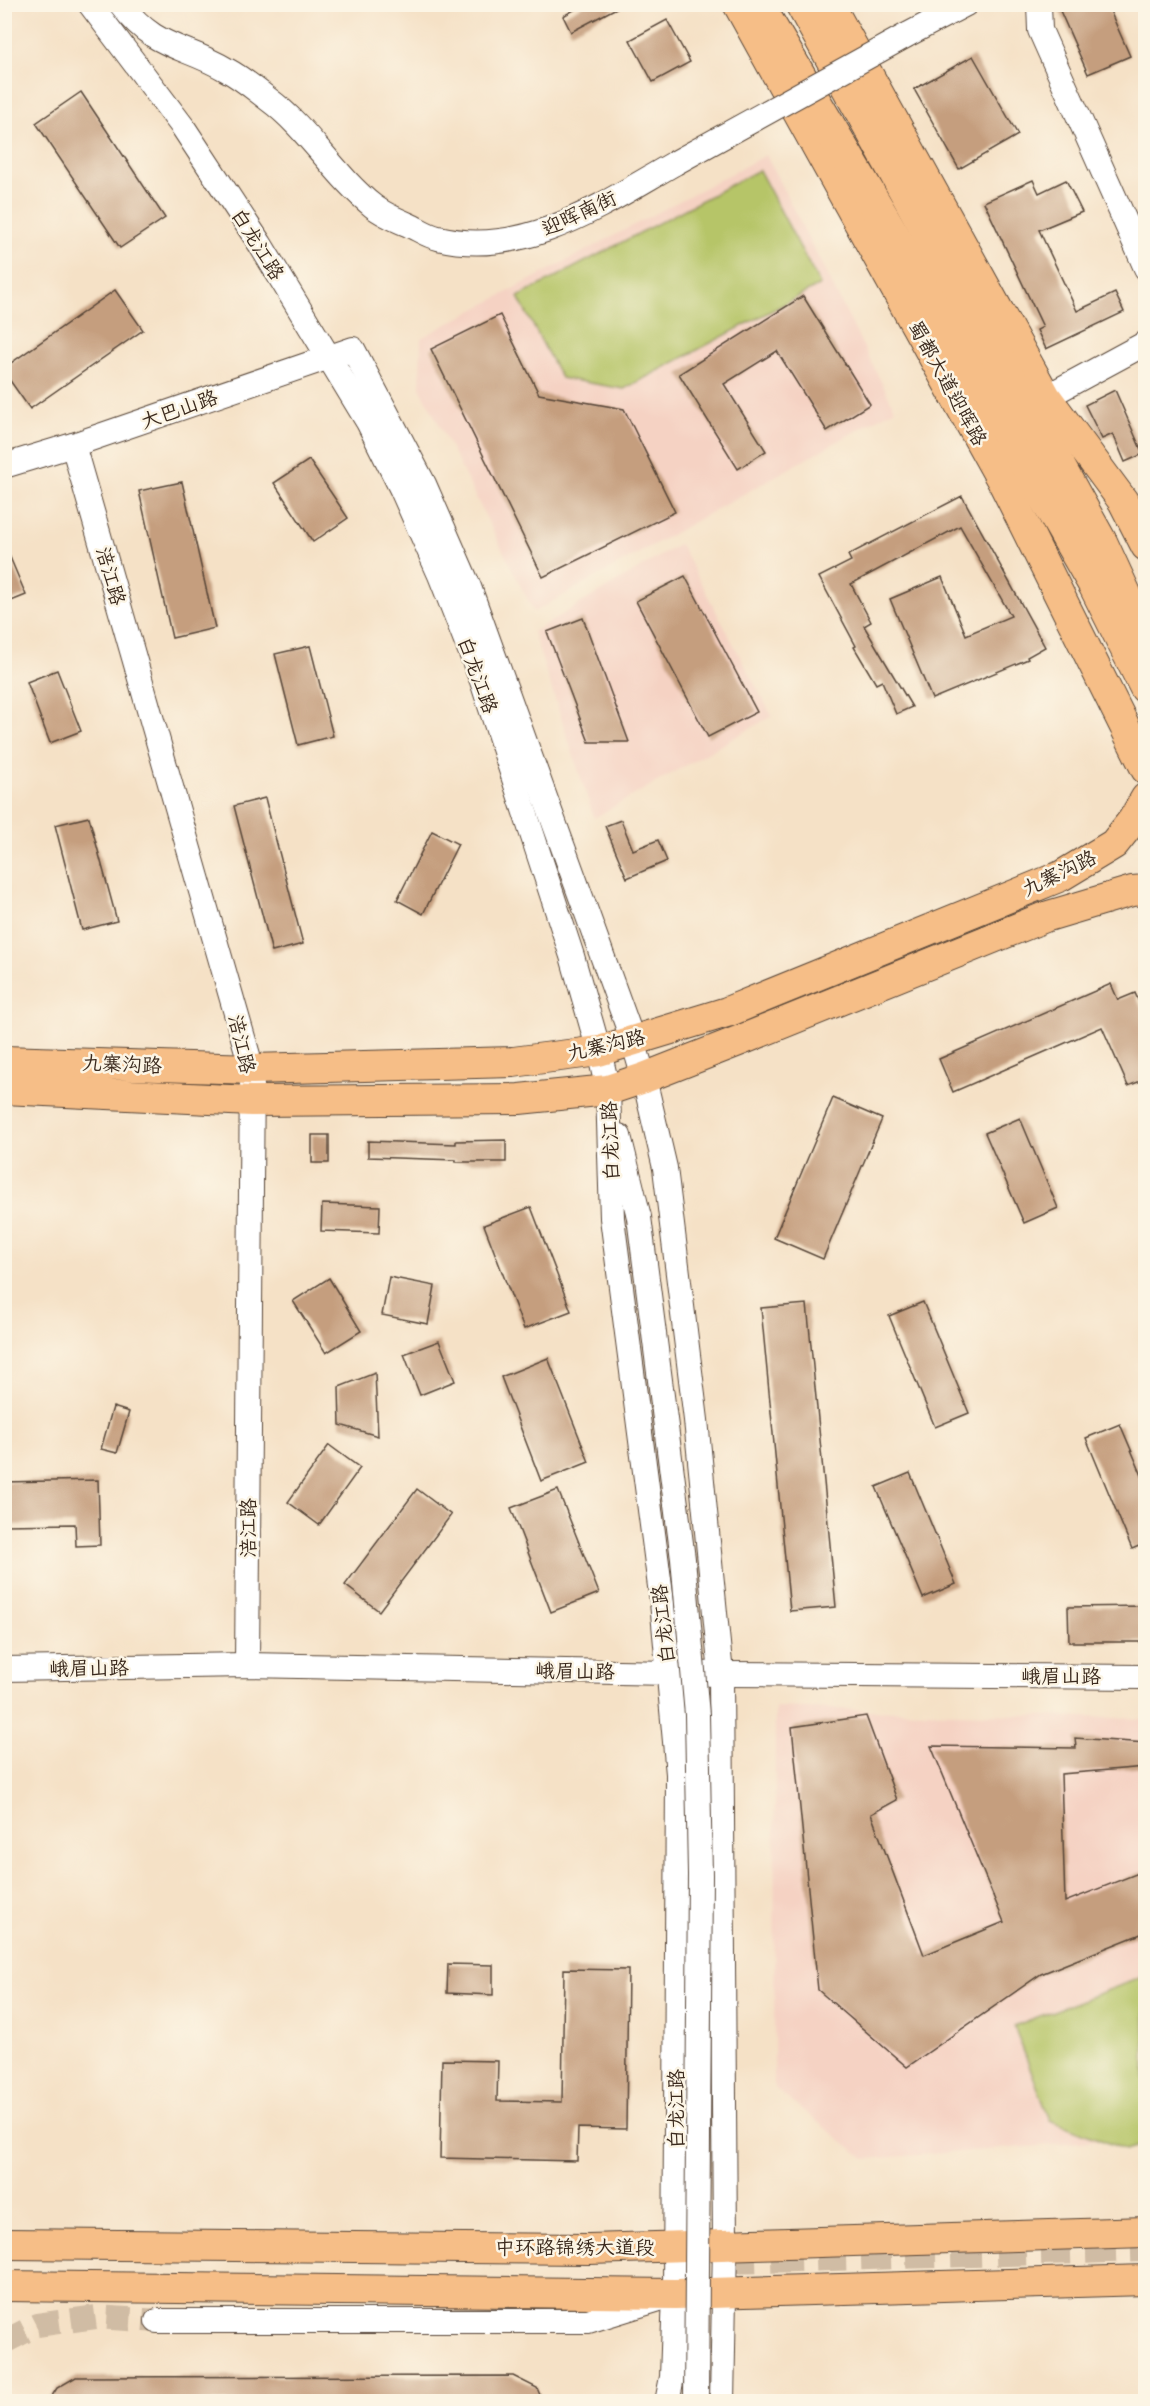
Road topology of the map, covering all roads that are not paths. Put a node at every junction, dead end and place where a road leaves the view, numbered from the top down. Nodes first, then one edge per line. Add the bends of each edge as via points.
1 (90, 4) edge
2 (121, 4) edge
3 (738, 4) edge
4 (757, 4) edge
5 (802, 4) edge
6 (829, 4) edge
7 (966, 4) edge
8 (1039, 4) edge
9 (1146, 268) edge
10 (1146, 343) edge
11 (353, 350) joint
12 (329, 357) junction
13 (1046, 397) junction
14 (73, 445) junction
15 (4, 466) edge
16 (1146, 546) edge
17 (1146, 639) edge
18 (1146, 687) edge
19 (1146, 769) edge
20 (1146, 798) edge
21 (1146, 890) edge
22 (633, 1041) junction
23 (599, 1051) junction
24 (4, 1060) edge
25 (252, 1069) junction
26 (645, 1078) junction
27 (4, 1089) edge
28 (608, 1090) junction
29 (251, 1101) junction
30 (247, 1665) junction
31 (4, 1669) edge
32 (669, 1673) junction
33 (721, 1674) junction
34 (1146, 1677) edge
35 (1146, 2232) edge
36 (4, 2244) edge
37 (725, 2244) junction
38 (675, 2247) junction
39 (1146, 2280) edge
40 (4, 2286) edge
41 (724, 2292) junction
42 (675, 2294) junction
43 (157, 2321) tunnel mouth
44 (672, 2378) junction
45 (667, 2402) edge
46 (673, 2402) edge
47 (696, 2402) edge
48 (722, 2402) edge

1 - 12 street, 白龙江路 via 183,127
2 - 7 street, 迎晖南街, bridge via 131,18 164,44 227,69 271,100 374,206 437,238 479,242 537,234 588,212
3 - 19 main road, 蜀都大道迎晖路 via 1005,486
4 - 18 highway, 蜀都大道迎晖路 via 1095,585
5 - 17 highway via 1101,543
6 - 13 main road
8 - 9 street via 1040,30
10 - 13 street
11 - 12 street, 大巴山路
11 - 22 street, 白龙江路 via 424,484 469,587
12 - 14 street, 大巴山路
12 - 23 street, 白龙江路 via 368,422 445,586 482,681
13 - 16 main road via 1123,501
14 - 15 street, 大巴山路
14 - 25 street, 涪江路
20 - 22 main road, 九寨沟路 via 1114,844 1061,876 727,1012
21 - 26 main road, 九寨沟路 via 1045,917
22 - 23 main road, 九寨沟路
22 - 26 street, 白龙江路
23 - 25 main road, 九寨沟路 via 513,1062
23 - 28 street, 白龙江路
24 - 25 main road, 九寨沟路
25 - 29 street, 涪江路
26 - 28 main road, 九寨沟路
26 - 33 street, 白龙江路 via 665,1168 696,1420
27 - 29 main road, 九寨沟路
28 - 29 main road, 九寨沟路 via 519,1099
28 - 32 street, 白龙江路 via 612,1218
28 - 47 street, bridge via 639,1217 683,1559 697,1715 700,1887
29 - 30 street, 涪江路
30 - 31 street, 峨眉山路
30 - 32 street, 峨眉山路
32 - 33 street, 峨眉山路
32 - 38 street, 白龙江路 via 678,1774
33 - 34 street, 峨眉山路
33 - 37 street, 白龙江路
35 - 37 main road, 中环路锦绣大道段
36 - 38 main road, 中环路锦绣大道段
37 - 38 main road, 中环路锦绣大道段
37 - 41 street, 白龙江路
38 - 42 street, 白龙江路
39 - 41 main road
40 - 42 main road
41 - 42 main road
41 - 48 street, 白龙江路
42 - 43 street via 588,2321
42 - 44 street, 白龙江路
44 - 45 street, 白龙江路
44 - 46 street

